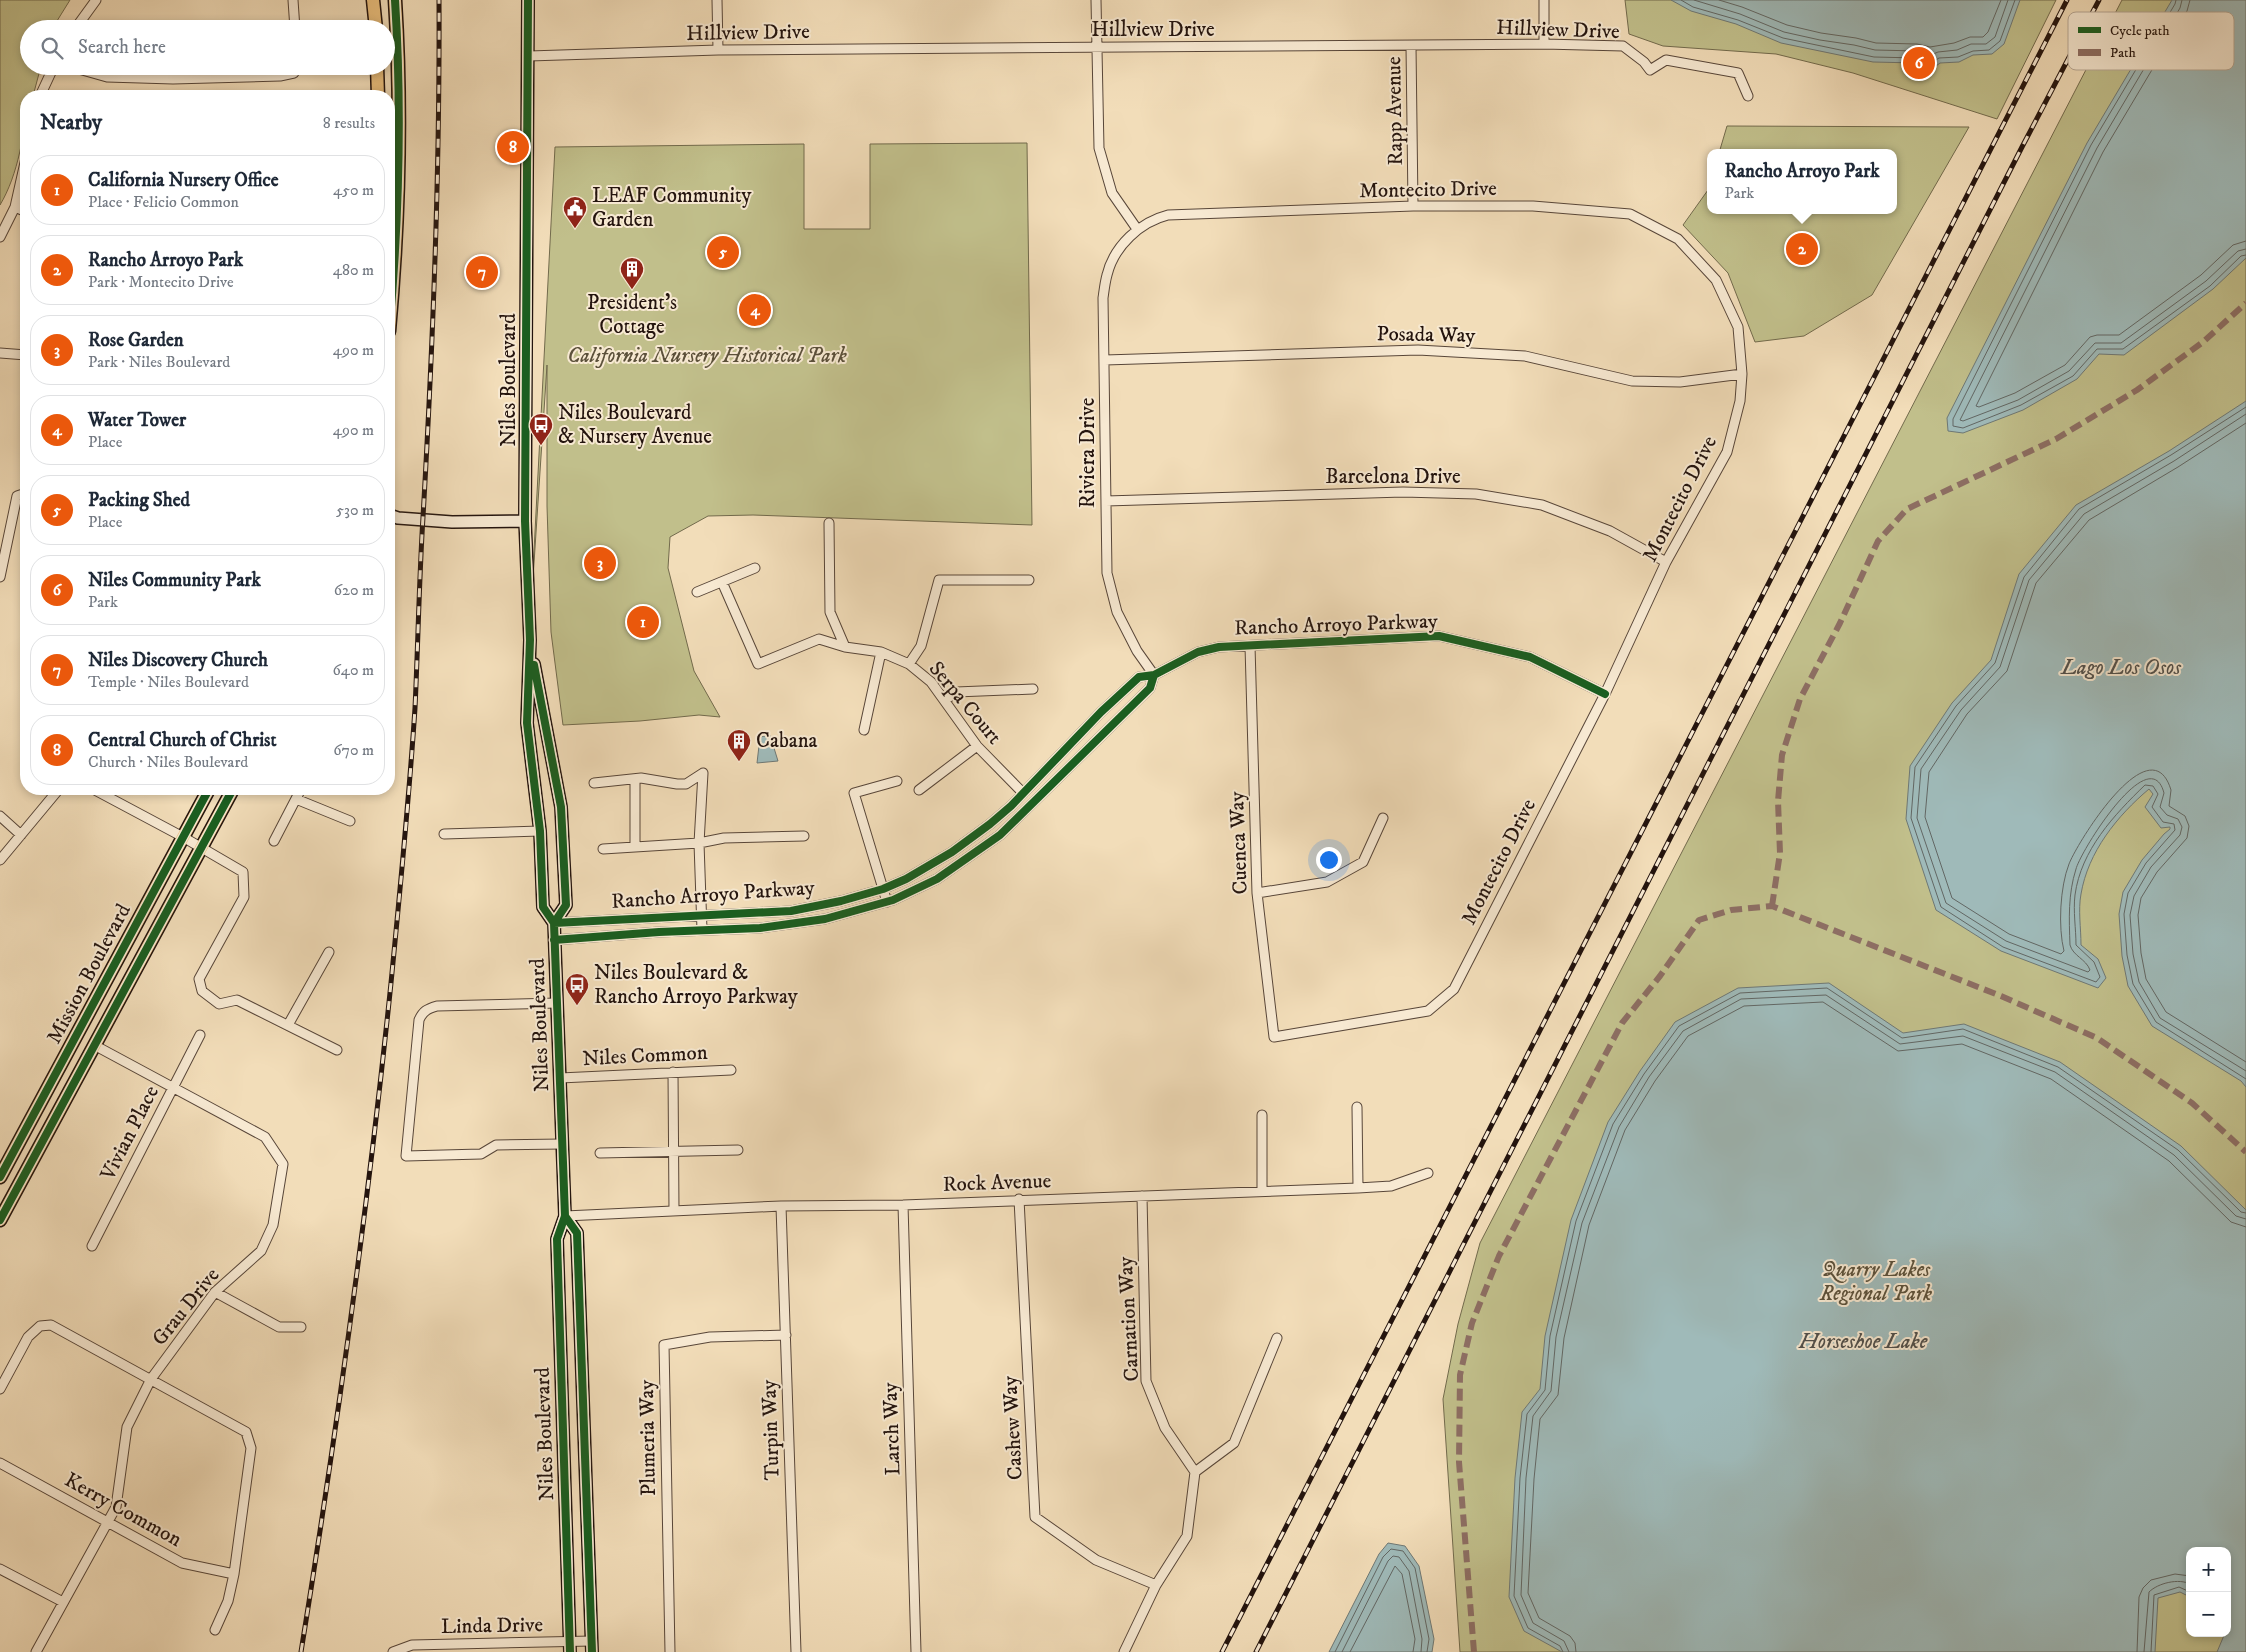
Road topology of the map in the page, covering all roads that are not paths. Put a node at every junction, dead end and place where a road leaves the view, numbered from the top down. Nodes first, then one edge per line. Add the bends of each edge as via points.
1 (96, 0) edge
2 (293, 0) edge
3 (373, 0) edge
4 (395, 0) edge
5 (528, 0) edge
6 (717, 0) edge
7 (1096, 0) edge
8 (1544, 0) edge
9 (82, 20) edge
10 (294, 20) edge
11 (375, 20) edge
12 (1544, 44) junction
13 (1412, 46) junction
14 (1098, 48) junction
15 (718, 50) junction
16 (529, 56) junction
17 (50, 75) edge
18 (100, 75) edge
19 (285, 75) edge
20 (377, 75) edge
21 (43, 90) edge
22 (378, 90) edge
23 (1748, 96) dead end
24 (395, 160) edge
25 (20, 185) edge
26 (1413, 206) junction
27 (15, 207) junction
28 (20, 209) edge
29 (1137, 229) junction
30 (0, 237) edge
31 (0, 353) edge
32 (20, 355) edge
33 (1105, 360) junction
34 (1742, 374) junction
35 (20, 495) edge
36 (1106, 501) junction
37 (395, 517) edge
38 (525, 521) junction
39 (829, 523) dead end
40 (1666, 562) junction
41 (755, 568) dead end
42 (0, 577) edge
43 (1029, 580) dead end
44 (722, 582) junction
45 (698, 592) dead end
46 (530, 640) junction
47 (1250, 646) junction
48 (845, 647) junction
49 (881, 652) junction
50 (909, 664) junction
51 (1154, 675) junction
52 (1033, 689) dead end
53 (1605, 694) junction
54 (944, 700) junction
55 (864, 730) dead end
56 (976, 746) junction
57 (635, 779) junction
58 (897, 781) dead end
59 (594, 783) dead end
60 (919, 790) dead end
61 (1023, 793) junction
62 (55, 795) edge
63 (104, 795) edge
64 (206, 795) edge
65 (230, 795) edge
66 (298, 795) edge
67 (296, 799) junction
68 (0, 816) edge
69 (1383, 818) dead end
70 (350, 821) dead end
71 (540, 831) junction
72 (444, 834) dead end
73 (22, 835) junction
74 (804, 836) dead end
75 (184, 837) junction
76 (274, 841) dead end
77 (699, 843) junction
78 (635, 846) junction
79 (202, 847) junction
80 (604, 849) dead end
81 (0, 860) edge
82 (883, 889) junction
83 (1257, 893) junction
84 (887, 902) junction
85 (701, 915) junction
86 (554, 923) junction
87 (702, 930) junction
88 (554, 940) junction
89 (329, 952) dead end
90 (557, 1003) junction
91 (288, 1025) junction
92 (200, 1035) dead end
93 (1274, 1037) joint
94 (94, 1045) junction
95 (337, 1050) dead end
96 (731, 1070) dead end
97 (673, 1072) junction
98 (560, 1078) junction
99 (172, 1089) junction
100 (1357, 1106) dead end
101 (1262, 1116) dead end
102 (562, 1144) junction
103 (738, 1150) dead end
104 (674, 1151) junction
105 (600, 1153) dead end
106 (1428, 1173) dead end
107 (0, 1177) edge
108 (1358, 1188) junction
109 (1262, 1191) junction
110 (1142, 1196) junction
111 (1019, 1199) junction
112 (904, 1205) junction
113 (781, 1206) junction
114 (674, 1211) junction
115 (565, 1216) junction
116 (0, 1220) edge
117 (92, 1246) dead end
118 (215, 1292) junction
119 (301, 1327) dead end
120 (786, 1335) junction
121 (1277, 1338) dead end
122 (151, 1378) junction
123 (0, 1389) edge
124 (0, 1463) edge
125 (1195, 1472) junction
126 (107, 1521) junction
127 (0, 1569) edge
128 (234, 1574) junction
129 (1156, 1586) junction
130 (63, 1602) junction
131 (215, 1630) dead end
132 (570, 1647) edge
133 (592, 1647) edge
134 (36, 1652) edge
135 (394, 1652) edge
136 (670, 1652) edge
137 (796, 1652) edge
138 (916, 1652) edge
139 (1124, 1652) edge

1 - 9 street
2 - 10 street
3 - 11 main road
4 - 24 main road via 398,82
5 - 16 main road, Niles Boulevard
6 - 15 street
7 - 14 street
8 - 12 street
12 - 13 street, Hillview Drive
12 - 23 street, Hillview Drive via 1623,46 1650,70 1666,60 1738,73
13 - 14 street, Hillview Drive
13 - 26 street, Rapp Avenue
14 - 15 street, Hillview Drive
14 - 29 street via 1099,148 1112,193
15 - 16 street, Hillview Drive
16 - 38 main road, Niles Boulevard
17 - 21 street
18 - 19 street via 173,79
20 - 22 main road
25 - 27 street
26 - 29 street, Montecito Drive via 1168,215
26 - 34 street, Montecito Drive via 1533,206 1630,214 1678,239 1716,280 1738,327
27 - 28 street
27 - 30 street
29 - 33 street, Riviera Drive via 1114,257 1107,275 1103,298
31 - 32 street
33 - 34 street, Posada Way via 1418,350 1525,356 1632,381 1680,382
33 - 36 street, Riviera Drive
34 - 40 street, Montecito Drive via 1740,401 1728,452
35 - 42 street via 17,496
36 - 40 street, Barcelona Drive via 1403,492 1476,494 1542,505 1610,531
36 - 51 street, Riviera Drive via 1106,573 1117,612 1137,651
37 - 38 main road via 452,522
38 - 46 main road, Niles Boulevard
39 - 48 street via 830,612
40 - 53 street, Montecito Drive
41 - 44 street
43 - 50 street via 939,580 921,646
44 - 45 street
44 - 48 street, Serpa Court via 758,664 819,639
46 - 71 main road, Niles Boulevard via 527,723
46 - 86 main road, Niles Boulevard via 561,807 566,905
47 - 51 street, Rancho Arroyo Parkway via 1219,647 1198,652
47 - 53 street, Rancho Arroyo Parkway via 1438,636 1530,657
47 - 83 street, Cuenca Way
48 - 49 street, Serpa Court
49 - 50 street, Serpa Court
49 - 55 street
50 - 54 street, Serpa Court via 931,682
51 - 61 street, Rancho Arroyo Parkway via 1139,678 1101,712
51 - 84 street, Rancho Arroyo Parkway via 1150,688 1000,835 938,879
52 - 54 street via 956,692
53 - 93 street, Montecito Drive via 1454,989 1428,1011
54 - 56 street, Serpa Court
56 - 60 street
56 - 61 street, Serpa Court
57 - 59 street
57 - 77 street via 686,784 703,773
57 - 78 street
58 - 82 street via 854,793
61 - 82 street, Rancho Arroyo Parkway via 990,824 952,852
62 - 73 street
63 - 75 street
64 - 75 main road, Mission Boulevard
65 - 79 main road, Mission Boulevard
66 - 67 street
67 - 70 street
67 - 76 street
68 - 73 street
69 - 83 street via 1363,862 1327,882
71 - 72 street
71 - 86 main road, Niles Boulevard via 543,907
73 - 81 street
74 - 77 street via 724,838
75 - 79 street
75 - 107 main road, Mission Boulevard
77 - 78 street
77 - 85 street
78 - 80 street
79 - 91 street via 243,872 244,897 199,979 202,991 219,1004 237,1000
79 - 94 main road, Mission Boulevard
82 - 84 street
82 - 85 street, Rancho Arroyo Parkway via 814,907
83 - 93 street, Cuenca Way
84 - 87 street, Rancho Arroyo Parkway via 791,924
85 - 86 street, Rancho Arroyo Parkway
85 - 87 street
86 - 88 main road, Niles Boulevard
87 - 88 street, Rancho Arroyo Parkway
88 - 90 main road, Niles Boulevard
89 - 91 street
90 - 98 main road, Niles Boulevard
90 - 102 street via 437,1006 422,1013 406,1156 481,1154 496,1145
91 - 95 street
92 - 99 street, Vivian Place
94 - 99 street, Grau Drive
94 - 116 main road, Mission Boulevard
96 - 97 street, Niles Common
97 - 98 street, Niles Common
97 - 104 street
98 - 102 main road, Niles Boulevard
99 - 117 street, Vivian Place
99 - 118 street, Grau Drive via 264,1137 284,1164 273,1225 261,1251
100 - 108 street
101 - 109 street
102 - 115 main road, Niles Boulevard
103 - 104 street
104 - 105 street
104 - 114 street
106 - 108 street, Rock Avenue via 1391,1186
108 - 109 street, Rock Avenue
109 - 110 street, Rock Avenue
110 - 111 street, Rock Avenue
110 - 125 street, Carnation Way via 1146,1382 1165,1428
111 - 112 street, Rock Avenue
111 - 129 street, Cashew Way via 1036,1517 1096,1560
112 - 113 street, Rock Avenue
112 - 138 street, Larch Way
113 - 114 street, Rock Avenue
113 - 120 street, Turpin Way
114 - 115 street, Rock Avenue
115 - 132 main road, Niles Boulevard via 556,1239
115 - 133 main road, Niles Boulevard via 577,1233
118 - 119 street via 279,1327
118 - 122 street, Grau Drive
120 - 136 street, Plumeria Way via 710,1337 664,1345
120 - 137 street, Turpin Way
121 - 125 street via 1234,1443
122 - 123 street via 51,1324 40,1326 28,1337
122 - 126 street, Grau Drive via 127,1427 116,1507
122 - 128 street via 246,1432 251,1448
124 - 126 street, Kerry Common
125 - 129 street via 1187,1536
126 - 128 street, Kerry Common via 182,1563
126 - 130 street, Grau Drive
127 - 130 street
128 - 131 street via 228,1601
129 - 139 street
130 - 134 street, Grau Drive
132 - 133 street, Linda Drive
132 - 135 street, Linda Drive via 412,1645

